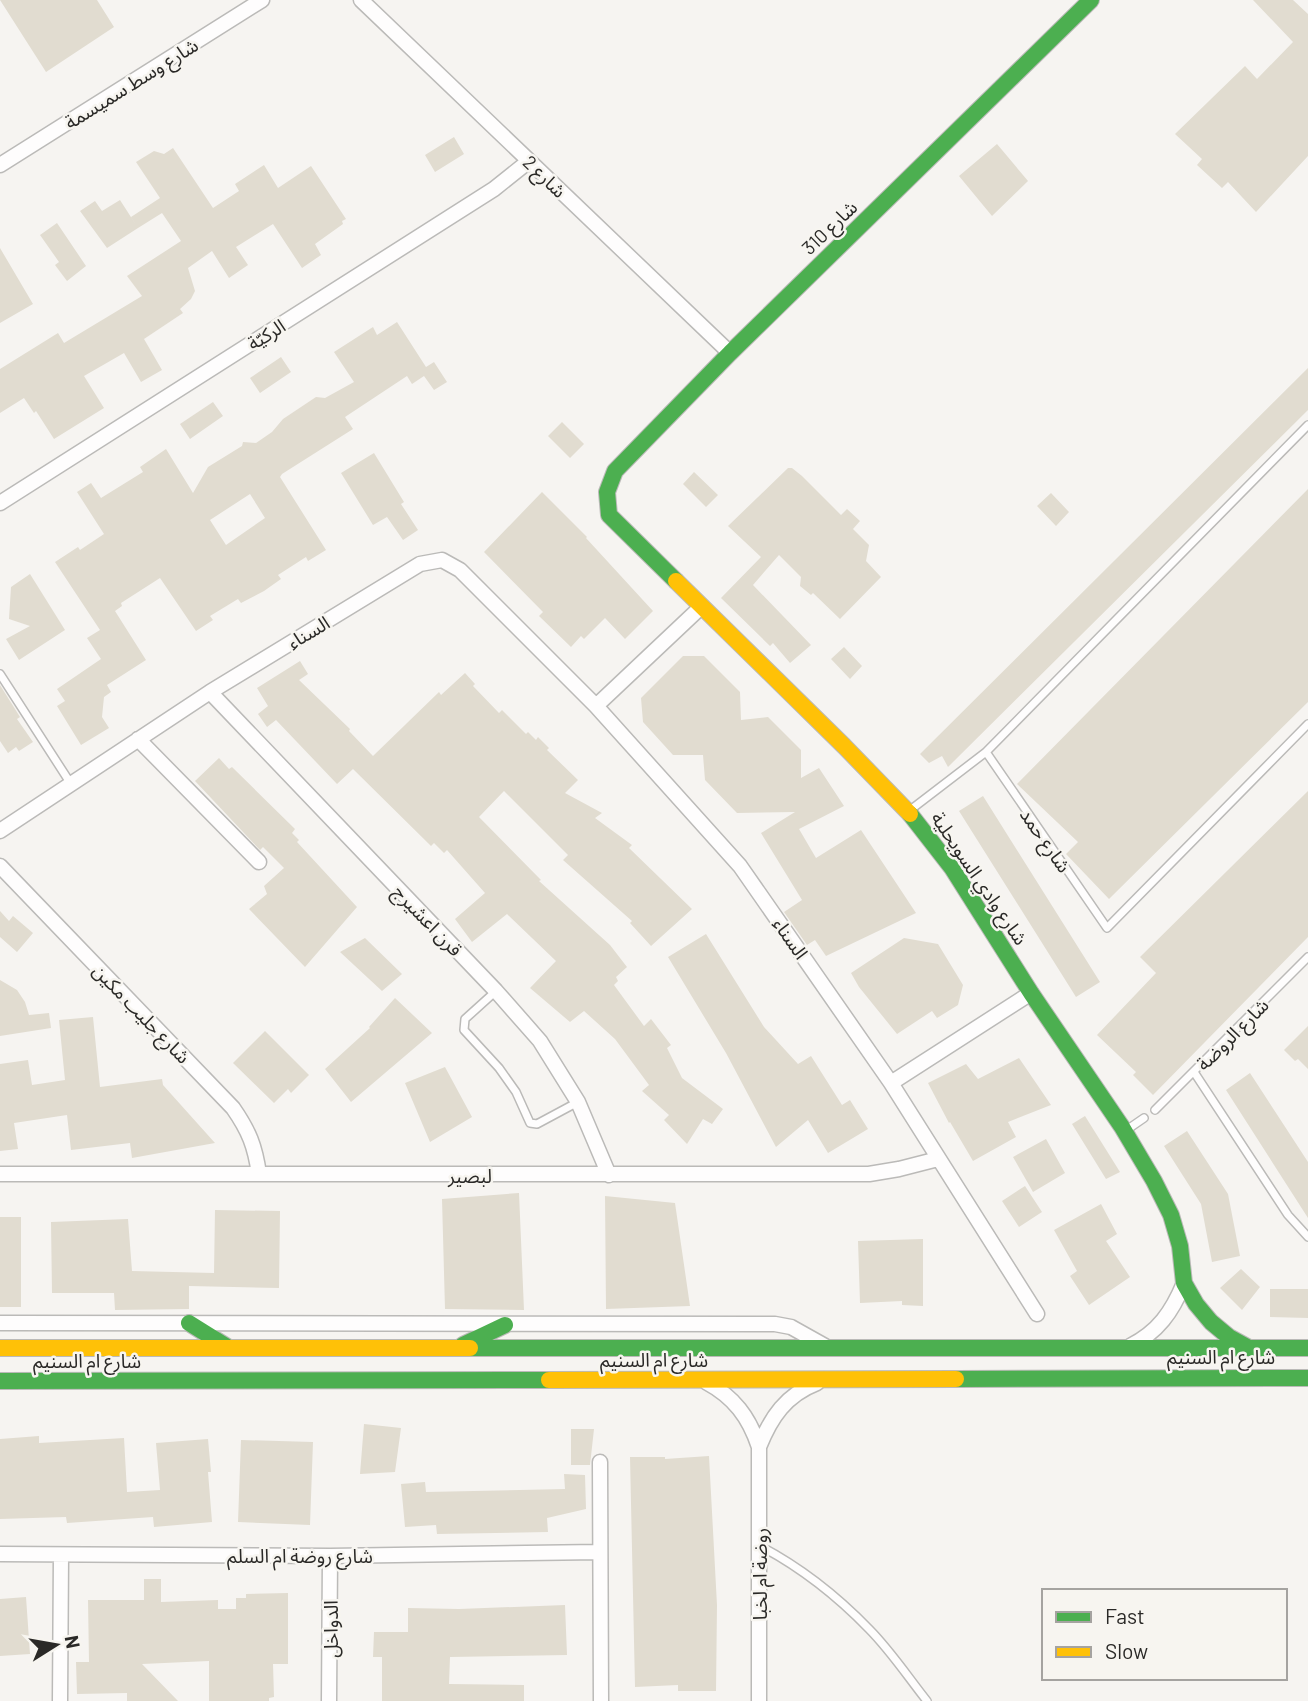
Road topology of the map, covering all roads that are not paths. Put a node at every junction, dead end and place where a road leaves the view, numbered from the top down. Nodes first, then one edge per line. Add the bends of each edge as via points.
1 (261, 0) edge
2 (361, 0) edge
3 (1091, 0) edge
4 (529, 161) junction
5 (0, 165) edge
6 (730, 352) junction
7 (1308, 425) edge
8 (607, 492) joint
9 (0, 503) edge
10 (701, 607) junction
11 (0, 674) edge
12 (210, 692) junction
13 (596, 706) junction
14 (1308, 724) edge
15 (138, 739) junction
16 (985, 752) junction
17 (71, 784) junction
18 (908, 812) junction
19 (0, 831) edge
20 (259, 862) dead end
21 (0, 866) edge
22 (1308, 957) edge
23 (496, 991) junction
24 (1031, 993) junction
25 (1194, 1072) junction
26 (891, 1083) junction
27 (578, 1102) junction
28 (1155, 1110) dead end
29 (1144, 1118) dead end
30 (1124, 1131) junction
31 (938, 1158) junction
32 (0, 1174) edge
33 (259, 1174) junction
34 (609, 1175) junction
35 (1308, 1237) edge
36 (1184, 1283) junction
37 (1037, 1314) dead end
38 (0, 1323) edge
39 (189, 1323) junction
40 (505, 1325) junction
41 (0, 1348) edge
42 (229, 1348) junction
43 (455, 1348) junction
44 (1249, 1348) junction
45 (1308, 1348) edge
46 (829, 1349) junction
47 (1124, 1349) junction
48 (1308, 1378) edge
49 (825, 1379) junction
50 (0, 1381) edge
51 (703, 1381) junction
52 (760, 1447) junction
53 (600, 1462) dead end
54 (760, 1546) junction
55 (599, 1552) junction
56 (0, 1555) edge
57 (61, 1555) junction
58 (330, 1556) junction
59 (61, 1701) edge
60 (329, 1701) edge
61 (601, 1701) edge
62 (759, 1701) edge
63 (928, 1701) edge

1 - 5 street, شارع وسط سميسمة
2 - 4 street, شارع 2
3 - 6 main road, شارع 310
4 - 6 street, شارع 2
4 - 9 street, الركيّة via 494,189
6 - 8 main road, شارع 310 via 615,471
7 - 16 lane
8 - 10 main road, شارع وادي السويحلية via 609,515
10 - 13 street
10 - 18 main road, شارع وادي السويحلية
11 - 17 lane
12 - 13 street, السناء via 419,564 442,560 460,569
12 - 15 street, السناء
12 - 23 street, قرن اعشيرج
13 - 26 street, السناء via 740,866
14 - 16 lane, شارع حمد via 1107,928
15 - 17 street, السناء
15 - 20 street
16 - 18 lane
17 - 19 street, السناء
18 - 24 main road, شارع وادي السويحلية via 952,868
21 - 33 street, شارع جليب مكين via 233,1108 248,1128
22 - 25 lane, شارع الروضة
23 - 27 street, قرن اعشيرج via 540,1041
23 - 27 lane via 465,1019 464,1030 499,1068 530,1123 537,1124
24 - 26 street
24 - 30 main road, شارع وادي السويحلية
25 - 28 lane, شارع الروضة
25 - 35 lane via 1288,1215
26 - 31 street, السناء
27 - 34 street, قرن اعشيرج
29 - 30 lane
30 - 36 main road, شارع وادي السويحلية via 1171,1215
31 - 34 street, لبصير via 869,1174
31 - 37 street, السناء
32 - 33 street, لبصير
33 - 34 street, لبصير
36 - 44 main road, شارع وادي السويحلية via 1210,1322
36 - 47 street via 1162,1324
38 - 39 street, شارع ام السنيم
39 - 40 street, شارع ام السنيم
39 - 42 main road
40 - 43 main road
40 - 46 street, شارع ام السنيم via 775,1324 791,1327
41 - 42 main road, شارع ام السنيم
42 - 43 main road, شارع ام السنيم
43 - 46 main road, شارع ام السنيم
44 - 45 main road, شارع ام السنيم
44 - 47 main road, شارع ام السنيم
46 - 47 main road, شارع ام السنيم
48 - 49 main road, شارع ام السنيم
49 - 51 main road, شارع ام السنيم
49 - 52 street, روضة ام لخبا via 802,1388 783,1404
50 - 51 main road, شارع ام السنيم
51 - 52 street, روضة ام لخبا via 723,1391 739,1407
52 - 54 street, روضة ام لخبا
53 - 55 street
54 - 62 street, روضة ام لخبا
54 - 63 lane via 787,1560 870,1630
55 - 58 street, شارع روضة ام السلم
55 - 61 street
56 - 57 street, شارع روضة ام السلم
57 - 58 street, شارع روضة ام السلم
57 - 59 street
58 - 60 street, الدواخل

